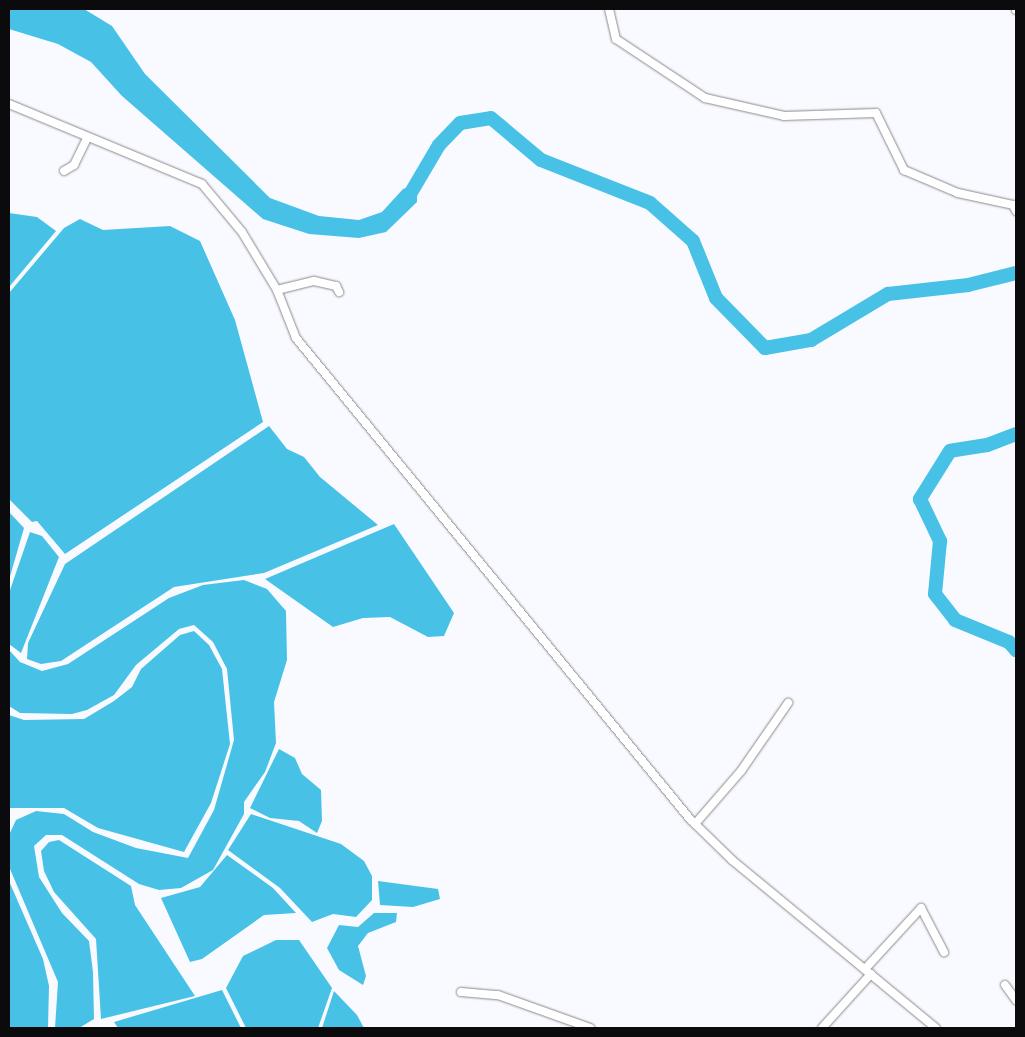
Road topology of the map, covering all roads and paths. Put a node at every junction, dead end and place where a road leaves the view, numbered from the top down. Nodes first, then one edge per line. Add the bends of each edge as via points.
1 (609, 9) edge
2 (9, 104) edge
3 (87, 138) junction
4 (64, 171) dead end
5 (1016, 211) edge
6 (277, 290) junction
7 (339, 292) dead end
8 (788, 703) dead end
9 (695, 824) junction
10 (944, 952) dead end
11 (868, 971) junction
12 (1005, 985) dead end
13 (461, 992) dead end
14 (1016, 1000) edge
15 (590, 1028) edge
16 (822, 1028) edge
17 (936, 1028) edge

1 - 5 street via 616,39 705,98 784,116 876,113 904,170 958,193 1013,205
2 - 3 street
3 - 4 street via 74,166
3 - 6 street via 202,184 242,232
6 - 7 street via 314,281 336,286
6 - 9 street via 296,338 432,509
8 - 9 street via 741,771
9 - 11 street via 732,860
10 - 11 street via 921,908
11 - 16 street
11 - 17 street
12 - 14 street
13 - 15 street via 498,995

